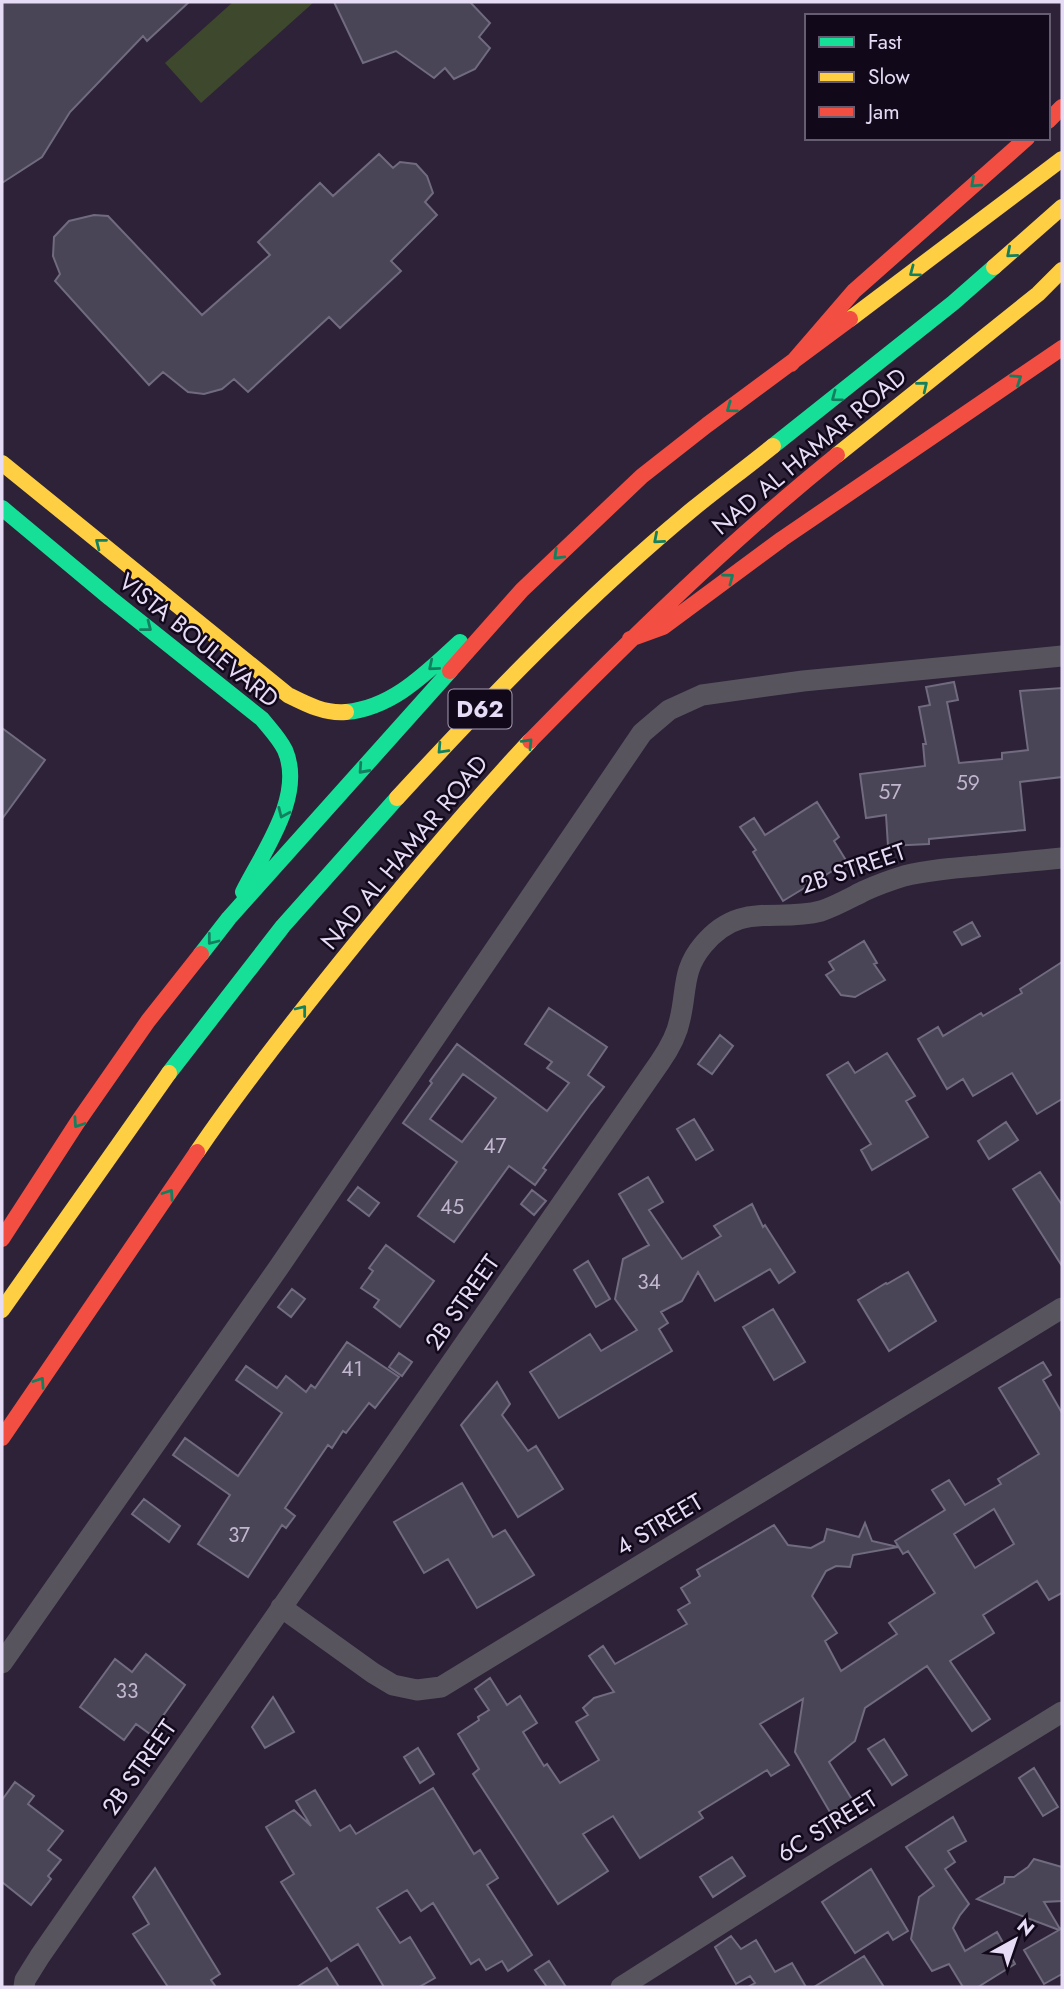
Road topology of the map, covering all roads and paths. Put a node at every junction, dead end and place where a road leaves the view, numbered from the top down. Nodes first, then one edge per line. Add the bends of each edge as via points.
1 (1025, 140) edge
2 (1062, 147) edge
3 (1062, 159) edge
4 (1007, 202) junction
5 (1062, 207) edge
6 (1062, 270) edge
7 (1062, 282) edge
8 (1038, 294) junction
9 (1062, 348) edge
10 (791, 364) junction
11 (2, 463) edge
12 (2, 508) edge
13 (522, 590) junction
14 (144, 592) junction
15 (110, 598) junction
16 (630, 639) junction
17 (1062, 656) edge
18 (1062, 858) edge
19 (229, 918) junction
20 (2, 1239) edge
21 (1062, 1308) edge
22 (2, 1310) edge
23 (2, 1438) edge
24 (281, 1607) junction
25 (2, 1663) edge
26 (1062, 1712) edge
27 (24, 1987) edge
28 (621, 1987) edge

1 -> 10 main road via 854,291
2 - 4 main road
3 - 4 main road
4 -> 10 main road
5 -> 22 main road, NAD AL HAMAR ROAD / D62 via 953,303 658,539 492,697 363,834 264,950
6 - 8 main road, NAD AL HAMAR ROAD / D62
7 - 8 main road
16 -> 8 main road, NAD AL HAMAR ROAD / D62 via 780,501
16 -> 9 main road via 663,627 782,539
10 -> 13 main road via 642,476
14 -> 11 main road, VISTA BOULEVARD
12 - 15 main road, VISTA BOULEVARD
13 -> 14 main road, VISTA BOULEVARD via 389,701 353,712 316,709 288,695
13 -> 19 main road
14 - 15 main road via 126,600
15 -> 19 main road, VISTA BOULEVARD via 262,719 288,756 291,784 286,808
23 -> 16 main road, NAD AL HAMAR ROAD / D62 via 212,1130 338,964 481,794
17 - 25 street via 702,695 669,710 642,733 279,1267
18 - 24 street, 2B STREET via 907,876 821,911 745,917 704,943 688,972 676,1034 664,1056
19 -> 20 main road via 148,1021
21 - 24 street, 4 STREET via 441,1687 417,1690 394,1685
24 - 27 street, 2B STREET via 40,1956
26 - 28 street, 6C STREET

